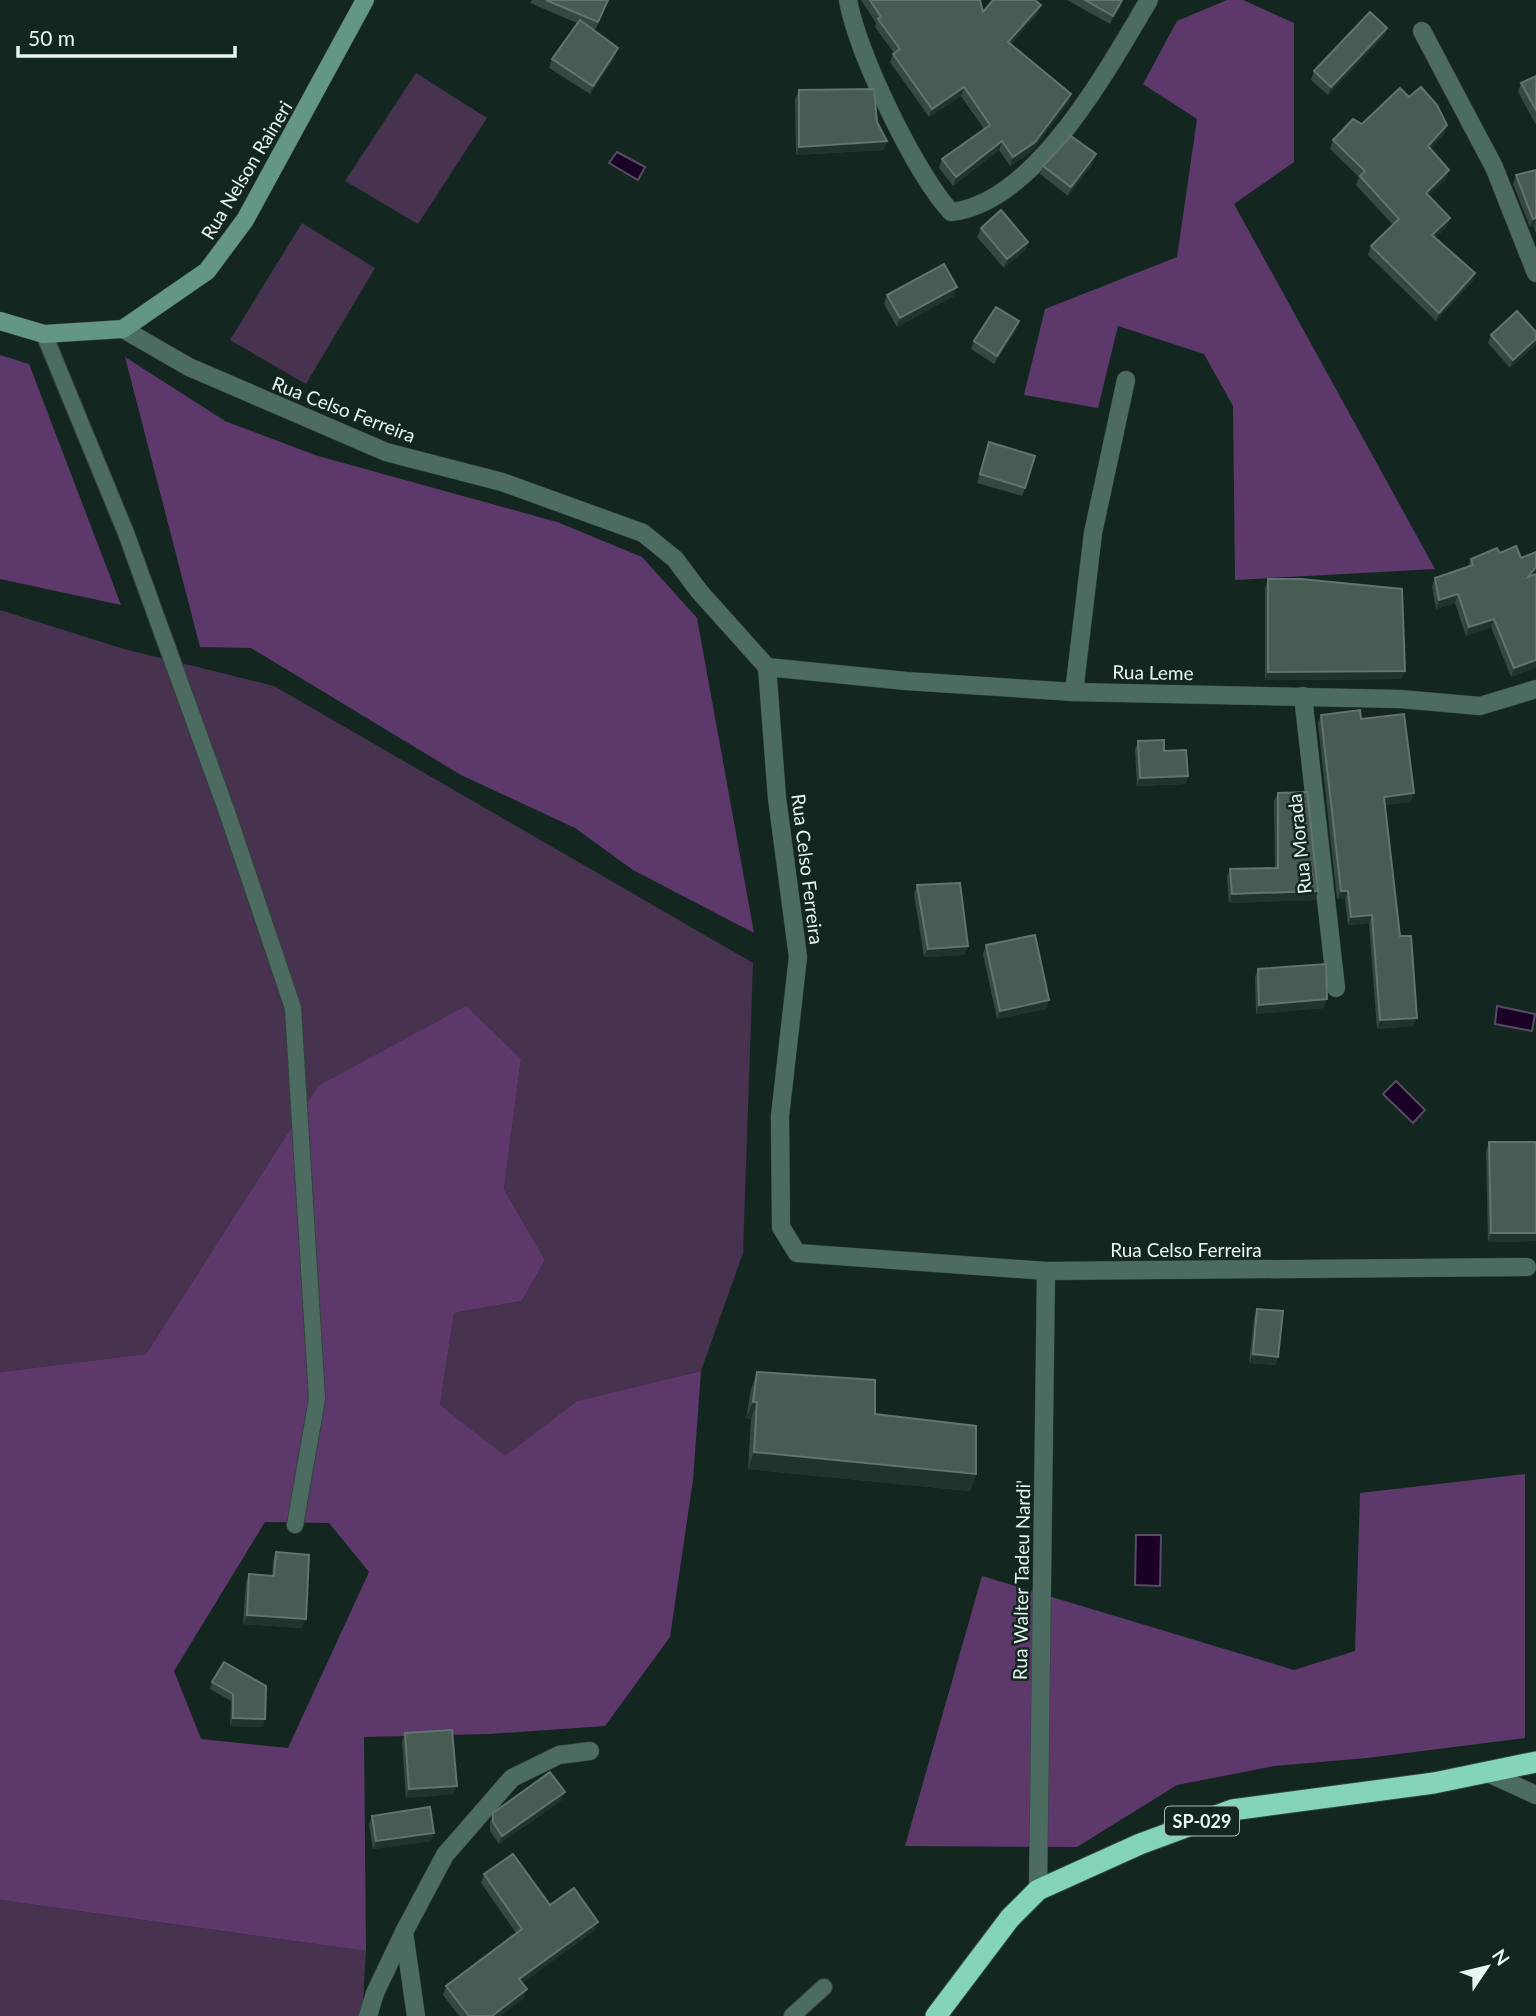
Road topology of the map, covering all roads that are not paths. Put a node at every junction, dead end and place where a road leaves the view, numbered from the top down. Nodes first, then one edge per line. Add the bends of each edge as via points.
1 (366, 0) edge
2 (848, 0) edge
3 (1149, 0) edge
4 (1422, 31) dead end
5 (1536, 273) edge
6 (0, 321) edge
7 (123, 329) junction
8 (44, 334) junction
9 (1126, 380) dead end
10 (767, 667) junction
11 (1536, 689) edge
12 (1074, 692) junction
13 (1303, 696) junction
14 (1336, 988) dead end
15 (1527, 1267) dead end
16 (1046, 1271) junction
17 (295, 1525) dead end
18 (590, 1751) dead end
19 (1536, 1762) edge
20 (1490, 1774) junction
21 (1536, 1796) edge
22 (1038, 1889) junction
23 (404, 1932) junction
24 (824, 1987) dead end
25 (368, 2016) edge
26 (416, 2016) edge
27 (792, 2016) edge
28 (936, 2016) edge

1 - 7 main road, Rua Nelson Raineri via 245,220 207,271
2 - 3 street via 851,20 885,100 934,194 951,212 971,210 1037,165
4 - 5 street via 1494,167
6 - 8 main road
7 - 8 main road
7 - 10 street, Rua Celso Ferreira via 189,367 386,452 502,482 643,533 675,559
8 - 17 lane via 126,533 293,1008 317,1399
9 - 12 street via 1093,533
10 - 12 street, Rua Leme
10 - 16 street, Rua Celso Ferreira via 777,799 798,957 780,1116 781,1227 797,1253
11 - 13 street, Rua Leme via 1479,706
12 - 13 street, Rua Leme
13 - 14 street, Rua Morada
15 - 16 street, Rua Celso Ferreira
16 - 22 street, Rua Walter Tadeu Nardi'
18 - 23 street via 559,1755 512,1778 445,1855
19 - 20 highway, SP-029
20 - 21 street
20 - 22 highway, SP-029 via 1232,1810
22 - 28 highway, SP-029 via 1010,1918
23 - 25 street via 374,1993
23 - 26 street
24 - 27 lane

